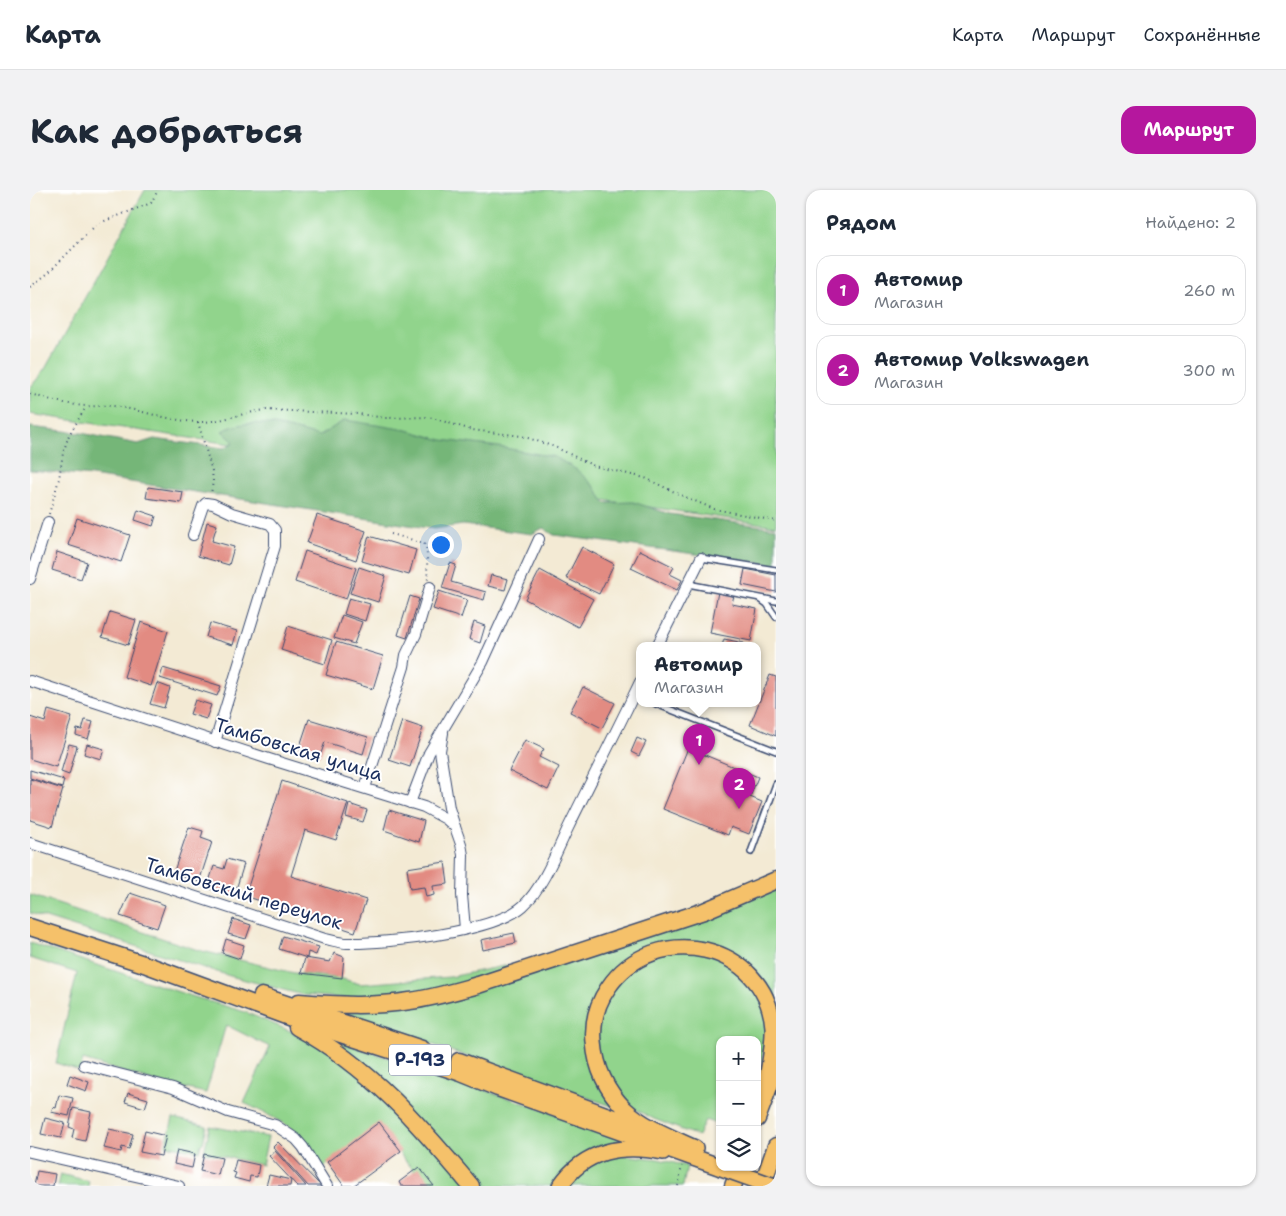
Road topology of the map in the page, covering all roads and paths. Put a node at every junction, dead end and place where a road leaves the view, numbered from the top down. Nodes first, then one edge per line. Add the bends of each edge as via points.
1 (158, 190) edge
2 (30, 286) edge
3 (30, 394) edge
4 (86, 406) junction
5 (198, 422) junction
6 (213, 504) junction
7 (776, 521) edge
8 (48, 522) joint
9 (391, 534) dead end
10 (193, 535) dead end
11 (539, 539) dead end
12 (701, 558) joint
13 (776, 570) edge
14 (30, 579) edge
15 (688, 584) junction
16 (430, 587) joint
17 (757, 598) junction
18 (776, 601) edge
19 (776, 617) edge
20 (660, 642) edge
21 (30, 681) edge
22 (636, 698) edge
23 (664, 707) edge
24 (444, 730) junction
25 (215, 742) junction
26 (776, 751) edge
27 (776, 784) edge
28 (365, 788) junction
29 (410, 803) junction
30 (455, 828) junction
31 (30, 843) edge
32 (751, 852) dead end
33 (776, 880) edge
34 (30, 927) edge
35 (465, 929) junction
36 (260, 1001) junction
37 (84, 1065) dead end
38 (776, 1068) edge
39 (761, 1108) edge
40 (761, 1110) edge
41 (776, 1146) edge
42 (30, 1152) edge
43 (690, 1156) junction
44 (716, 1157) edge
45 (716, 1166) edge
46 (731, 1171) edge
47 (739, 1171) edge
48 (761, 1171) edge
49 (776, 1176) edge
50 (178, 1186) edge
51 (327, 1186) edge
52 (471, 1186) edge
53 (560, 1186) edge
54 (678, 1186) edge
55 (734, 1186) edge
56 (762, 1186) edge
57 (773, 1186) edge

1 - 2 path via 151,203 97,224 47,274
3 - 4 path
4 - 5 path via 113,406 171,420
4 - 8 path via 69,435 63,453
5 - 6 path via 212,470
5 - 7 path via 266,410 385,418 429,417 472,430 522,436 555,447 594,466 645,478 714,508
6 - 10 street via 203,506
6 - 25 street via 270,524 275,530 275,546
8 - 14 street
9 - 16 path via 424,543
11 - 24 street via 493,643
12 - 13 lane
12 - 15 street
15 - 17 lane
15 - 20 street
16 - 28 street
17 - 18 lane
17 - 19 lane via 767,604
21 - 25 street, Тамбовская улица
22 - 35 street, Тамбовский переулок via 534,894 518,910
23 - 26 lane
24 - 29 street via 428,753
24 - 30 street via 440,751
25 - 28 street, Тамбовская улица
27 - 32 lane
28 - 29 street, Тамбовская улица
29 - 30 street, Тамбовская улица via 446,819
30 - 35 street via 463,855
31 - 35 street, Тамбовский переулок via 344,943 408,939
33 - 36 highway via 704,911 478,986 433,997 365,1005
34 - 36 highway, Р-193
36 - 43 highway, Р-193
36 - 52 highway via 365,1072 410,1114
37 - 51 street via 173,1088 228,1112 275,1125 303,1147
38 - 40 highway
39 - 43 main road via 773,1028 768,1004 753,979 730,959 700,949 660,950 634,962 614,979 597,1012 593,1030 599,1071 604,1083 635,1116
41 - 56 highway
42 - 50 street
43 - 44 highway, Р-193
43 - 45 highway, Р-193
43 - 53 main road via 646,1149 616,1149 583,1163
43 - 54 path
46 - 57 highway, Р-193, bridge
47 - 55 highway
48 - 49 highway

